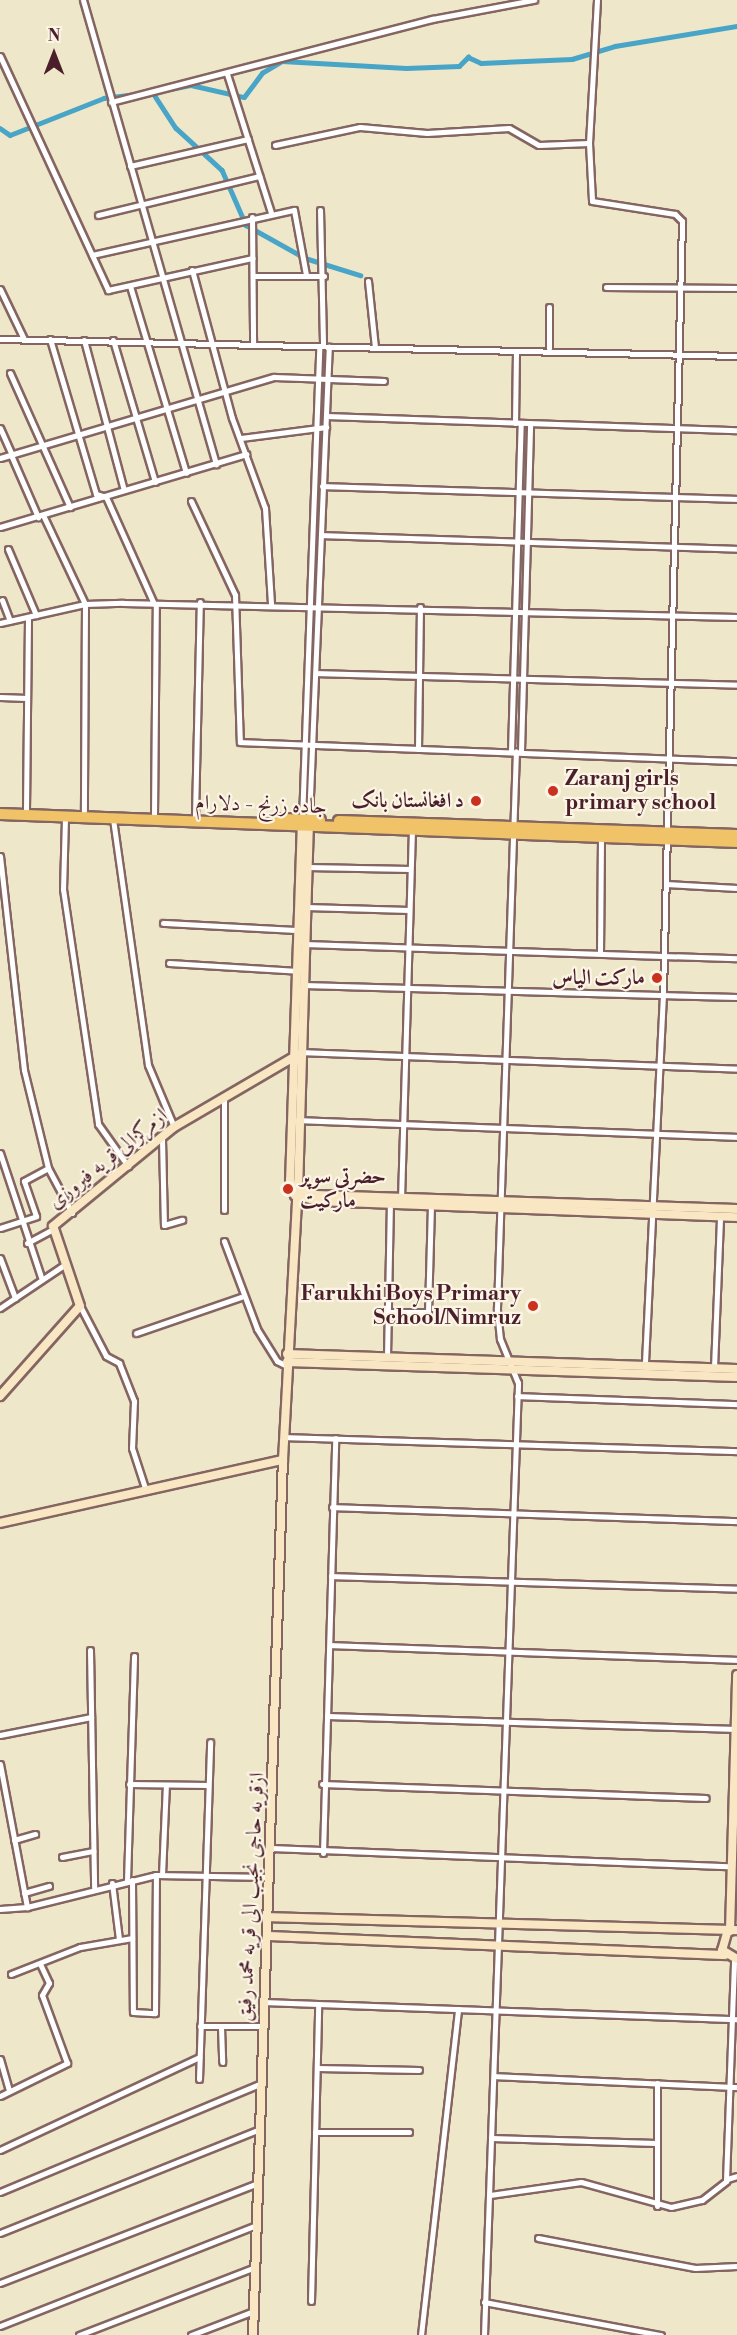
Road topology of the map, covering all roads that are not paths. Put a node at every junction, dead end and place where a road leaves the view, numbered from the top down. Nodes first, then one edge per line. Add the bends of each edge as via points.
1 (83, 0) edge
2 (534, 0) edge
3 (597, 0) edge
4 (0, 56) edge
5 (227, 74) junction
6 (111, 102) junction
7 (248, 139) junction
8 (589, 143) junction
9 (275, 145) dead end
10 (130, 166) junction
11 (259, 176) junction
12 (140, 204) junction
13 (320, 210) dead end
14 (271, 213) junction
15 (98, 215) dead end
16 (252, 217) junction
17 (151, 241) junction
18 (92, 255) junction
19 (252, 258) junction
20 (192, 270) junction
21 (306, 275) junction
22 (253, 276) junction
23 (324, 276) junction
24 (161, 278) junction
25 (368, 281) dead end
26 (683, 285) junction
27 (130, 286) junction
28 (606, 287) dead end
29 (737, 288) edge
30 (0, 289) edge
31 (549, 307) dead end
32 (0, 339) edge
33 (24, 339) junction
34 (50, 339) junction
35 (84, 340) junction
36 (113, 340) junction
37 (145, 341) junction
38 (179, 342) junction
39 (211, 343) junction
40 (253, 344) junction
41 (324, 346) junction
42 (375, 348) junction
43 (549, 348) junction
44 (516, 351) junction
45 (681, 352) junction
46 (737, 356) edge
47 (10, 373) dead end
48 (318, 377) junction
49 (327, 377) junction
50 (384, 381) dead end
51 (226, 393) junction
52 (196, 400) junction
53 (165, 411) junction
54 (326, 416) junction
55 (136, 418) junction
56 (518, 423) junction
57 (530, 424) junction
58 (106, 426) junction
59 (0, 428) edge
60 (317, 428) junction
61 (326, 428) junction
62 (680, 428) junction
63 (737, 430) edge
64 (79, 435) junction
65 (241, 438) junction
66 (43, 445) junction
67 (246, 454) junction
68 (11, 455) junction
69 (0, 458) edge
70 (216, 464) junction
71 (186, 473) junction
72 (155, 482) junction
73 (315, 486) junction
74 (323, 486) junction
75 (124, 490) junction
76 (519, 494) junction
77 (528, 494) junction
78 (106, 497) junction
79 (678, 497) junction
80 (737, 499) edge
81 (191, 501) dead end
82 (70, 507) junction
83 (40, 516) junction
84 (0, 518) edge
85 (2, 527) edge
86 (321, 535) junction
87 (517, 540) junction
88 (528, 540) junction
89 (676, 547) junction
90 (8, 549) dead end
91 (737, 549) edge
92 (2, 600) dead end
93 (200, 602) junction
94 (236, 602) junction
95 (271, 603) junction
96 (311, 603) junction
97 (319, 603) junction
98 (85, 604) junction
99 (155, 604) junction
100 (420, 607) junction
101 (514, 609) junction
102 (525, 609) junction
103 (36, 615) junction
104 (674, 615) junction
105 (737, 616) edge
106 (28, 617) junction
107 (10, 621) junction
108 (0, 624) edge
109 (316, 673) junction
110 (417, 676) junction
111 (513, 679) junction
112 (523, 679) junction
113 (672, 683) junction
114 (737, 685) edge
115 (0, 697) edge
116 (27, 698) junction
117 (304, 742) junction
118 (314, 742) junction
119 (418, 748) junction
120 (516, 751) junction
121 (670, 758) junction
122 (737, 761) edge
123 (0, 809) edge
124 (26, 810) junction
125 (84, 811) junction
126 (0, 814) edge
127 (154, 816) junction
128 (195, 816) junction
129 (65, 818) junction
130 (113, 819) junction
131 (305, 824) junction
132 (412, 826) junction
133 (511, 830) junction
134 (737, 835) edge
135 (666, 836) junction
136 (601, 838) junction
137 (737, 842) edge
138 (0, 856) edge
139 (307, 867) junction
140 (410, 869) junction
141 (666, 884) junction
142 (737, 888) edge
143 (306, 907) junction
144 (409, 910) junction
145 (163, 923) dead end
146 (298, 930) junction
147 (304, 944) junction
148 (409, 946) junction
149 (508, 950) junction
150 (600, 953) junction
151 (664, 955) junction
152 (737, 958) edge
153 (169, 963) dead end
154 (298, 972) junction
155 (303, 985) junction
156 (406, 988) junction
157 (508, 990) junction
158 (663, 994) junction
159 (737, 997) edge
160 (297, 1054) junction
161 (404, 1057) junction
162 (506, 1058) junction
163 (661, 1065) junction
164 (737, 1069) edge
165 (224, 1096) junction
166 (298, 1120) junction
167 (401, 1125) junction
168 (174, 1127) junction
169 (505, 1127) junction
170 (657, 1136) junction
171 (737, 1137) edge
172 (162, 1139) junction
173 (0, 1156) edge
174 (48, 1168) junction
175 (130, 1168) junction
176 (296, 1191) junction
177 (401, 1201) junction
178 (390, 1203) junction
179 (500, 1204) junction
180 (431, 1205) junction
181 (656, 1209) junction
182 (737, 1209) edge
183 (224, 1210) dead end
184 (72, 1213) junction
185 (720, 1216) junction
186 (737, 1217) edge
187 (20, 1219) junction
188 (182, 1220) dead end
189 (0, 1228) edge
190 (51, 1230) junction
191 (224, 1241) dead end
192 (27, 1244) junction
193 (0, 1258) edge
194 (64, 1265) junction
195 (41, 1277) junction
196 (15, 1298) junction
197 (241, 1298) junction
198 (80, 1306) junction
199 (0, 1308) edge
200 (388, 1312) junction
201 (136, 1333) dead end
202 (387, 1358) junction
203 (287, 1361) junction
204 (511, 1365) junction
205 (645, 1366) junction
206 (714, 1368) junction
207 (737, 1369) edge
208 (737, 1377) edge
209 (518, 1395) junction
210 (0, 1396) edge
211 (737, 1404) edge
212 (284, 1437) junction
213 (335, 1438) junction
214 (516, 1445) junction
215 (737, 1452) edge
216 (283, 1460) junction
217 (146, 1491) junction
218 (332, 1507) junction
219 (514, 1511) junction
220 (737, 1521) edge
221 (0, 1523) edge
222 (331, 1576) junction
223 (511, 1584) junction
224 (737, 1589) edge
225 (330, 1645) junction
226 (90, 1650) dead end
227 (508, 1650) junction
228 (134, 1656) dead end
229 (737, 1660) edge
230 (737, 1675) edge
231 (327, 1716) junction
232 (91, 1717) junction
233 (506, 1721) junction
234 (735, 1729) edge
235 (0, 1735) edge
236 (210, 1742) dead end
237 (0, 1764) edge
238 (129, 1784) junction
239 (322, 1784) junction
240 (166, 1785) junction
241 (208, 1785) junction
242 (503, 1790) junction
243 (706, 1798) dead end
244 (35, 1834) dead end
245 (14, 1840) junction
246 (271, 1848) junction
247 (93, 1851) junction
248 (323, 1853) junction
249 (62, 1857) dead end
250 (500, 1859) junction
251 (728, 1866) junction
252 (159, 1875) junction
253 (205, 1875) junction
254 (268, 1877) junction
255 (129, 1880) junction
256 (112, 1883) junction
257 (49, 1886) dead end
258 (94, 1887) junction
259 (24, 1893) junction
260 (27, 1907) junction
261 (0, 1909) edge
262 (268, 1917) junction
263 (500, 1926) junction
264 (731, 1931) edge
265 (267, 1936) junction
266 (132, 1938) junction
267 (119, 1939) junction
268 (499, 1943) junction
269 (725, 1955) junction
270 (736, 1959) edge
271 (40, 1964) junction
272 (11, 1974) dead end
273 (263, 2002) junction
274 (318, 2005) junction
275 (458, 2009) junction
276 (497, 2010) junction
277 (734, 2019) edge
278 (200, 2026) junction
279 (263, 2026) junction
280 (221, 2027) junction
281 (200, 2056) junction
282 (0, 2059) edge
283 (222, 2062) dead end
284 (317, 2068) junction
285 (419, 2070) dead end
286 (494, 2076) junction
287 (199, 2079) dead end
288 (262, 2083) junction
289 (657, 2083) junction
290 (729, 2086) junction
291 (737, 2087) edge
292 (9, 2091) junction
293 (0, 2096) edge
294 (260, 2129) junction
295 (315, 2132) junction
296 (409, 2132) dead end
297 (491, 2138) junction
298 (656, 2143) junction
299 (0, 2150) edge
300 (737, 2176) edge
301 (727, 2179) junction
302 (258, 2183) junction
303 (0, 2192) edge
304 (490, 2195) junction
305 (657, 2206) junction
306 (256, 2225) junction
307 (0, 2233) edge
308 (537, 2238) dead end
309 (737, 2266) edge
310 (255, 2267) junction
311 (0, 2283) edge
312 (311, 2301) dead end
313 (484, 2302) junction
314 (254, 2311) junction
315 (0, 2326) edge
316 (80, 2335) edge
317 (191, 2335) edge
318 (253, 2335) edge
319 (421, 2335) edge
320 (484, 2335) edge
321 (661, 2335) edge

1 - 6 street
2 - 5 street via 432,19
3 - 8 street
4 - 18 street
5 - 6 street
5 - 7 street
6 - 10 street
7 - 10 street
7 - 11 street
8 - 9 street via 538,145 509,128 427,133 360,127
8 - 26 street via 592,201 680,216
10 - 12 street
11 - 12 street
11 - 14 street
12 - 15 street
12 - 17 street
13 - 23 street
14 - 16 street
14 - 21 street via 298,212
16 - 17 street
16 - 19 street
17 - 18 street
17 - 24 street
18 - 27 street via 108,290
19 - 20 street
19 - 22 street
20 - 24 street
20 - 39 street
21 - 22 street
21 - 23 street
22 - 40 street
23 - 41 street
24 - 27 street
24 - 38 street
25 - 42 street
26 - 28 street
26 - 29 street
26 - 45 street
27 - 37 street
30 - 33 street
31 - 43 street
32 - 33 street
33 - 34 street
34 - 35 street
34 - 64 street
35 - 36 street
35 - 58 street
36 - 37 street
36 - 55 street
37 - 38 street
37 - 53 street
38 - 39 street
38 - 52 street
39 - 40 street
39 - 51 street
40 - 41 street
41 - 42 street
41 - 48 street
41 - 49 street
42 - 44 street
43 - 44 street
43 - 45 street
44 - 56 street
45 - 46 street
45 - 62 street
47 - 66 street
48 - 49 street
48 - 51 street via 274,377
48 - 60 street
49 - 50 street
49 - 54 street
51 - 52 street
51 - 65 street
52 - 53 street
52 - 70 street
53 - 55 street
53 - 71 street
54 - 56 street
54 - 61 street
55 - 58 street
55 - 72 street
56 - 57 street
56 - 76 street
57 - 62 street
57 - 77 street
58 - 64 street
58 - 75 street
59 - 68 street
60 - 61 street
60 - 65 street
60 - 73 street
61 - 74 street
62 - 63 street
62 - 79 street
64 - 66 street
64 - 78 street via 96,494
65 - 67 street
66 - 68 street
66 - 82 street
67 - 70 street
67 - 95 street via 265,508
68 - 69 street
68 - 83 street
70 - 71 street
71 - 72 street
72 - 75 street
73 - 74 street
73 - 96 street
74 - 76 street
74 - 86 street
75 - 78 street
76 - 77 street
76 - 87 street
77 - 79 street
77 - 88 street
78 - 82 street
78 - 99 street
79 - 80 street
79 - 89 street
81 - 94 street
82 - 83 street
83 - 85 street
83 - 98 street
84 - 85 street
86 - 87 street
86 - 97 street
87 - 88 street
87 - 101 street
88 - 89 street
88 - 102 street
89 - 91 street
89 - 104 street
90 - 103 street
92 - 107 street
93 - 94 street
93 - 99 street
93 - 128 street
94 - 95 street
94 - 117 street via 240,742
95 - 96 street
96 - 97 street
96 - 117 street
97 - 100 street
97 - 109 street
98 - 99 street
98 - 103 street
98 - 125 street
99 - 127 street
100 - 101 street
100 - 110 street
101 - 102 street
101 - 111 street
102 - 104 street
102 - 112 street
103 - 106 street
104 - 105 street
104 - 113 street
106 - 107 street
106 - 116 street
107 - 108 street
109 - 110 street
109 - 118 street
110 - 111 street
110 - 119 street
111 - 112 street
111 - 120 street
112 - 113 street
112 - 120 street
113 - 114 street
113 - 121 street
115 - 116 street
116 - 124 street
117 - 118 street
117 - 131 street
118 - 119 street
118 - 131 street
119 - 120 street
120 - 121 street
120 - 133 street
121 - 122 street
121 - 135 street
123 - 124 highway, جاده زرنج - دلارام
124 - 125 highway, جاده زرنج - دلارام
125 - 127 highway, جاده زرنج - دلارام
126 - 129 highway, جاده زرنج - دلارام
127 - 128 highway, جاده زرنج - دلارام
128 - 131 highway, جاده زرنج - دلارام
129 - 130 highway, جاده زرنج - دلارام
129 - 175 street via 63,889 98,1124
130 - 131 highway, جاده زرنج - دلارام
130 - 168 street via 148,1065
131 - 132 highway, جاده زرنج - دلارام
131 - 139 main road
131 - 146 main road
132 - 133 highway, جاده زرنج - دلارام
132 - 140 street
133 - 135 highway, جاده زرنج - دلارام
133 - 136 highway, جاده زرنج - دلارام
133 - 149 street
134 - 135 highway, جاده زرنج - دلارام
135 - 136 highway, جاده زرنج - دلارام
135 - 137 highway, جاده زرنج - دلارام
135 - 141 street
136 - 150 street
138 - 174 street via 24,1070
139 - 140 street
139 - 143 main road
140 - 144 street
141 - 142 street
141 - 151 street
143 - 144 street
143 - 147 main road
144 - 148 street
145 - 146 street
146 - 154 main road
147 - 148 street
147 - 155 main road
148 - 149 street
148 - 156 street
149 - 150 street
149 - 157 street
150 - 151 street
151 - 152 street
151 - 158 street
153 - 154 street
154 - 160 main road
155 - 156 street
155 - 160 main road
156 - 157 street
156 - 161 street
157 - 158 street
157 - 162 street
158 - 159 street
158 - 163 street
160 - 161 street
160 - 165 main road, ازمرکزالی قریه فیروزی
160 - 166 main road
160 - 176 main road via 290,1180
161 - 162 street
161 - 167 street
162 - 163 street
162 - 169 street
163 - 164 street
163 - 170 street
165 - 168 main road, ازمرکزالی قریه فیروزی
165 - 183 street
166 - 167 street
166 - 176 main road
167 - 169 street
167 - 177 street
168 - 172 main road, ازمرکزالی قریه فیروزی
169 - 170 street
169 - 179 street
170 - 171 street
170 - 181 street
172 - 175 main road, ازمرکزالی قریه فیروزی
172 - 188 street via 164,1225
173 - 187 street
174 - 184 street
174 - 187 street via 24,1181 36,1216
175 - 184 main road, ازمرکزالی قریه فیروزی
176 - 177 main road
176 - 178 main road
176 - 203 main road, ازقریه حاجی نجیب الی قریه محمد رفیق
177 - 178 main road
177 - 179 main road
177 - 180 main road
178 - 200 street
179 - 180 main road
179 - 181 main road
179 - 204 street via 496,1308
180 - 200 street via 428,1312
181 - 182 main road
181 - 185 main road
181 - 205 street
184 - 190 main road, ازمرکزالی قریه فیروزی
185 - 186 main road
185 - 206 street
187 - 189 street
187 - 192 street
190 - 192 street
190 - 194 main road, ازمرکزالی قریه فیروزی
191 - 197 street
192 - 195 street
193 - 196 street
194 - 195 street
194 - 198 main road, ازمرکزالی قریه فیروزی
195 - 196 street
196 - 199 street
197 - 201 street
197 - 203 street via 277,1361
198 - 210 main road
198 - 217 street via 106,1356 119,1363 132,1395 132,1448
200 - 202 street
202 - 203 main road
202 - 204 main road
203 - 204 main road
203 - 212 main road, ازقریه حاجی نجیب الی قریه محمد رفیق
204 - 205 main road
204 - 208 main road
204 - 209 street
205 - 206 main road
206 - 207 main road
209 - 211 street
209 - 214 street
212 - 213 street
212 - 216 main road, ازقریه حاجی نجیب الی قریه محمد رفیق
213 - 214 street
213 - 218 street
214 - 215 street
214 - 219 street
216 - 217 main road
216 - 246 main road, ازقریه حاجی نجیب الی قریه محمد رفیق
217 - 221 main road
218 - 219 street
218 - 222 street
219 - 220 street
219 - 223 street
222 - 223 street
222 - 225 street
223 - 224 street
223 - 227 street
225 - 227 street
225 - 231 street
226 - 232 street
227 - 229 street
227 - 233 street
228 - 238 street
230 - 234 main road
231 - 233 street
231 - 239 street
232 - 235 street
232 - 247 street
233 - 234 street
233 - 242 street
234 - 251 main road
236 - 241 street
237 - 245 street
238 - 240 street
238 - 255 street
239 - 242 street
239 - 248 street
240 - 241 street
240 - 252 street
241 - 253 street
242 - 243 street
242 - 250 street
244 - 245 street
245 - 259 street
246 - 248 street
246 - 254 main road, ازقریه حاجی نجیب الی قریه محمد رفیق
247 - 249 street
247 - 258 street
248 - 250 street
250 - 251 street
250 - 263 street
251 - 264 main road
252 - 253 street
252 - 255 street
252 - 266 street via 155,2013 133,2012
253 - 254 street
253 - 278 street
254 - 262 main road, ازقریه حاجی نجیب الی قریه محمد رفیق
255 - 256 street
255 - 266 street
256 - 258 street
256 - 267 street
257 - 259 street
258 - 260 street
259 - 260 street
260 - 261 street
262 - 263 main road
262 - 265 main road, ازقریه حاجی نجیب الی قریه محمد رفیق
263 - 264 main road
263 - 268 street
264 - 269 main road via 721,1944
265 - 268 main road
265 - 273 main road, ازقریه حاجی نجیب الی قریه محمد رفیق
266 - 267 street
267 - 271 street
268 - 269 main road
268 - 276 street
269 - 270 main road
270 - 277 street
271 - 272 street
271 - 292 street via 49,1983 42,1995 67,2063
273 - 274 street
273 - 279 main road, ازقریه حاجی نجیب الی قریه محمد رفیق
274 - 275 street
274 - 284 street
275 - 276 street
275 - 319 street
276 - 277 street
276 - 286 street
277 - 290 street
278 - 280 street
278 - 281 street
279 - 280 street
279 - 288 main road, ازقریه حاجی نجیب الی قریه محمد رفیق
280 - 283 street
281 - 287 street
281 - 299 street
282 - 292 street
284 - 285 street
284 - 295 street
286 - 289 street
286 - 297 street
288 - 294 main road, ازقریه حاجی نجیب الی قریه محمد رفیق
288 - 303 street
289 - 290 street
289 - 298 street
290 - 291 street
290 - 301 street
292 - 293 street
294 - 302 main road, ازقریه حاجی نجیب الی قریه محمد رفیق
294 - 307 street
295 - 296 street
295 - 312 street
297 - 298 street
297 - 304 street
298 - 305 street
300 - 301 street
301 - 305 street via 702,2200
302 - 306 main road, ازقریه حاجی نجیب الی قریه محمد رفیق
302 - 311 street
304 - 305 street via 581,2182
304 - 313 street
306 - 310 main road, ازقریه حاجی نجیب الی قریه محمد رفیق
306 - 315 street
308 - 309 street via 695,2268
310 - 314 main road, ازقریه حاجی نجیب الی قریه محمد رفیق
310 - 316 street
313 - 320 street
313 - 321 street
314 - 317 street
314 - 318 main road, ازقریه حاجی نجیب الی قریه محمد رفیق

